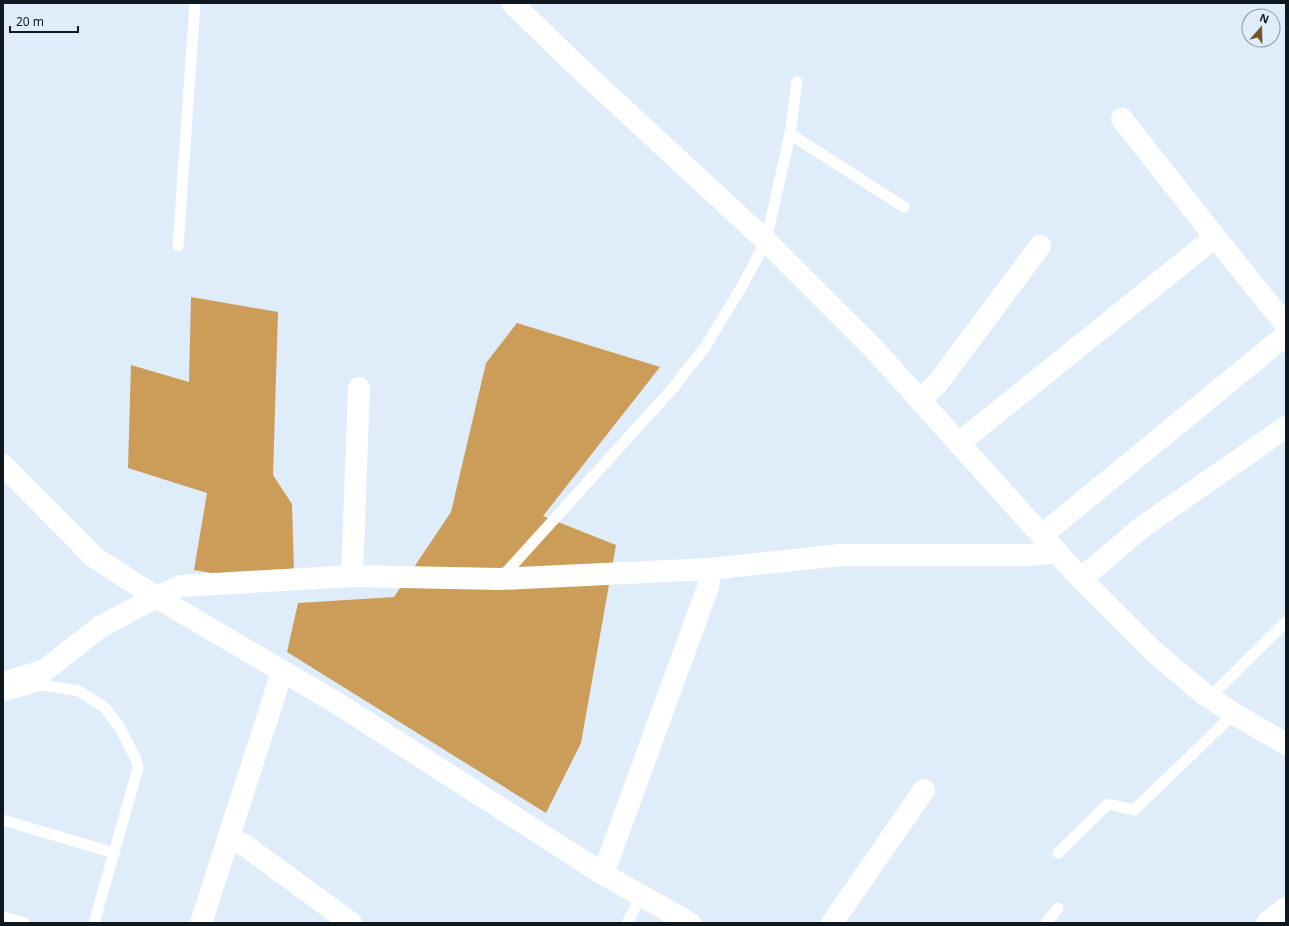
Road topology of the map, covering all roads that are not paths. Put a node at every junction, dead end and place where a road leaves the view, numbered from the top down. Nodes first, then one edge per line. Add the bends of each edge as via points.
1 (195, 3) edge
2 (512, 3) edge
3 (797, 82) dead end
4 (1122, 119) dead end
5 (790, 134) junction
6 (904, 207) dead end
7 (1215, 237) junction
8 (766, 241) junction
9 (178, 246) dead end
10 (1040, 246) dead end
11 (1286, 325) edge
12 (1286, 335) edge
13 (359, 388) dead end
14 (920, 400) junction
15 (1286, 427) edge
16 (959, 443) junction
17 (3, 467) edge
18 (1042, 535) junction
19 (1057, 552) junction
20 (710, 569) junction
21 (352, 576) junction
22 (500, 579) junction
23 (1081, 580) junction
24 (156, 597) junction
25 (1286, 622) edge
26 (282, 672) junction
27 (3, 683) edge
28 (3, 696) edge
29 (1210, 698) junction
30 (1234, 714) junction
31 (1286, 744) edge
32 (924, 790) dead end
33 (3, 820) edge
34 (228, 839) junction
35 (114, 853) junction
36 (1058, 853) dead end
37 (603, 874) junction
38 (641, 896) junction
39 (1058, 908) dead end
40 (1286, 908) edge
41 (3, 917) edge
42 (24, 923) edge
43 (94, 923) edge
44 (201, 923) edge
45 (351, 923) edge
46 (627, 923) edge
47 (690, 923) edge
48 (832, 923) edge
49 (1046, 923) edge
50 (1267, 923) edge

1 - 9 lane
2 - 8 street
3 - 5 lane
4 - 7 street
5 - 6 lane
5 - 8 lane
7 - 11 street
7 - 16 street
8 - 14 street via 874,349
8 - 22 lane via 705,347 673,388
10 - 14 street via 936,384
12 - 18 street
13 - 21 street
14 - 16 street
15 - 23 street via 1140,528
16 - 18 street
17 - 24 street via 94,557
18 - 19 street
19 - 20 street via 1032,555 841,555
19 - 23 street
20 - 22 street
20 - 37 street via 708,587
21 - 22 street
21 - 24 street via 182,586
23 - 29 street via 1152,650
24 - 26 street
24 - 27 street via 100,627 44,670
25 - 29 lane
26 - 34 street
26 - 37 street via 340,705
28 - 35 lane via 42,685 79,691 104,707 119,726 133,752 138,768
29 - 30 street
30 - 31 street
30 - 36 lane via 1134,810 1108,804
32 - 48 street
33 - 35 lane
34 - 44 street
34 - 45 street via 242,844
35 - 43 lane
37 - 38 street
38 - 46 lane
38 - 47 street
39 - 49 lane
40 - 50 street
41 - 42 lane

